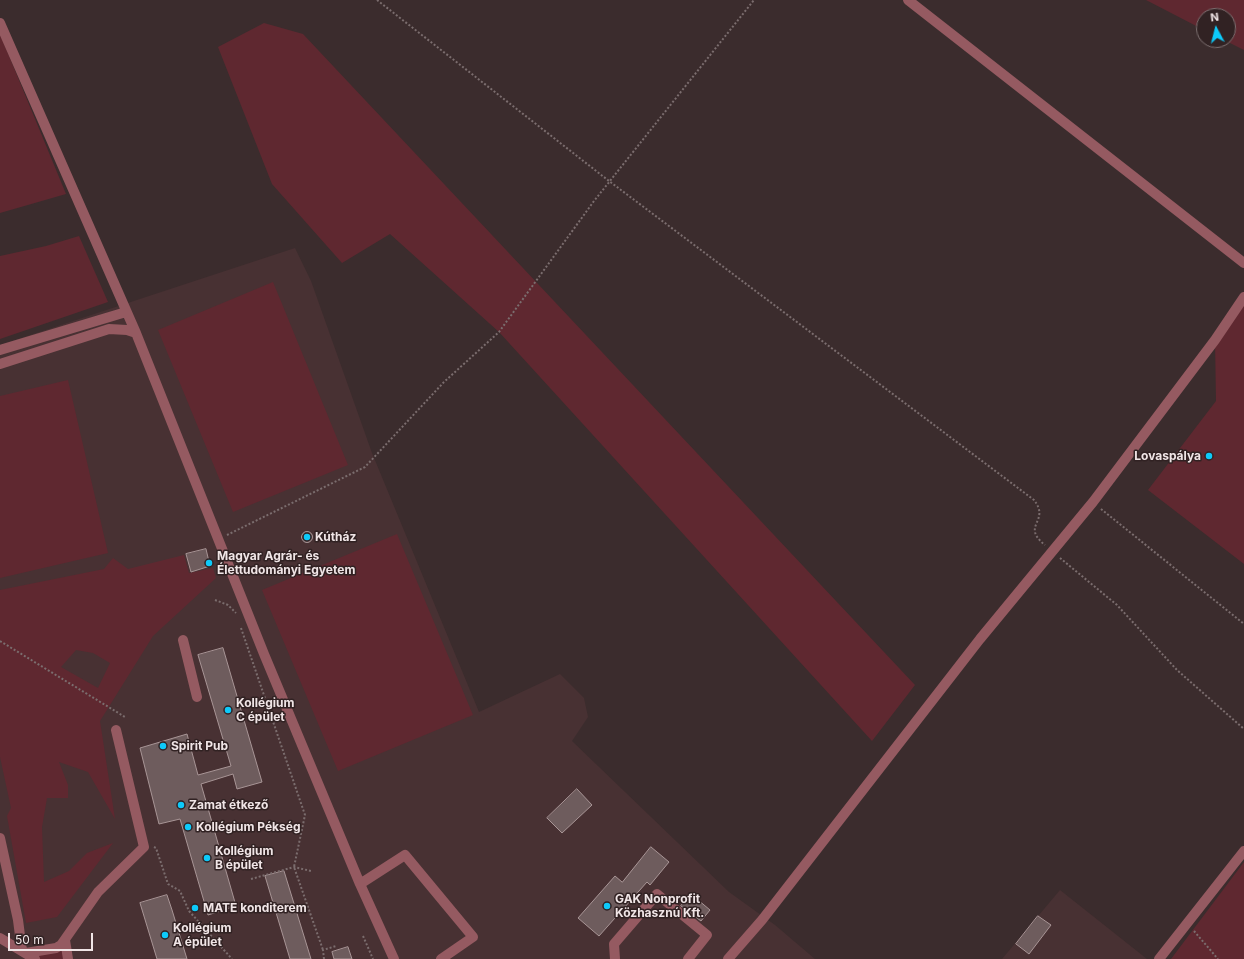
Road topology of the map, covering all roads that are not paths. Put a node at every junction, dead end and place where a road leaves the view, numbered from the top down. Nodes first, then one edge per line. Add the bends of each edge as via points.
1 (908, 0) edge
2 (0, 22) edge
3 (1244, 263) edge
4 (1244, 297) edge
5 (126, 312) junction
6 (136, 333) junction
7 (0, 350) edge
8 (0, 364) edge
9 (182, 640) dead end
10 (197, 697) dead end
11 (116, 730) dead end
12 (0, 838) edge
13 (1244, 851) edge
14 (360, 884) junction
15 (0, 938) edge
16 (65, 940) junction
17 (24, 952) junction
18 (35, 959) edge
19 (68, 959) edge
20 (394, 959) edge
21 (441, 959) edge
22 (615, 959) edge
23 (688, 959) edge
24 (728, 959) edge
25 (1159, 959) edge

1 - 3 street
2 - 5 street
4 - 24 street via 1092,502 980,639 762,920
5 - 6 street
5 - 7 street
6 - 8 street via 109,329
6 - 14 street via 264,654
9 - 10 street
11 - 16 street via 144,847 98,892
12 - 17 street
13 - 25 street
14 - 20 street
14 - 21 street via 405,855 473,937
15 - 17 street
16 - 17 street via 56,948
16 - 19 street
17 - 18 street
22 - 23 street via 614,944 657,894 707,935

